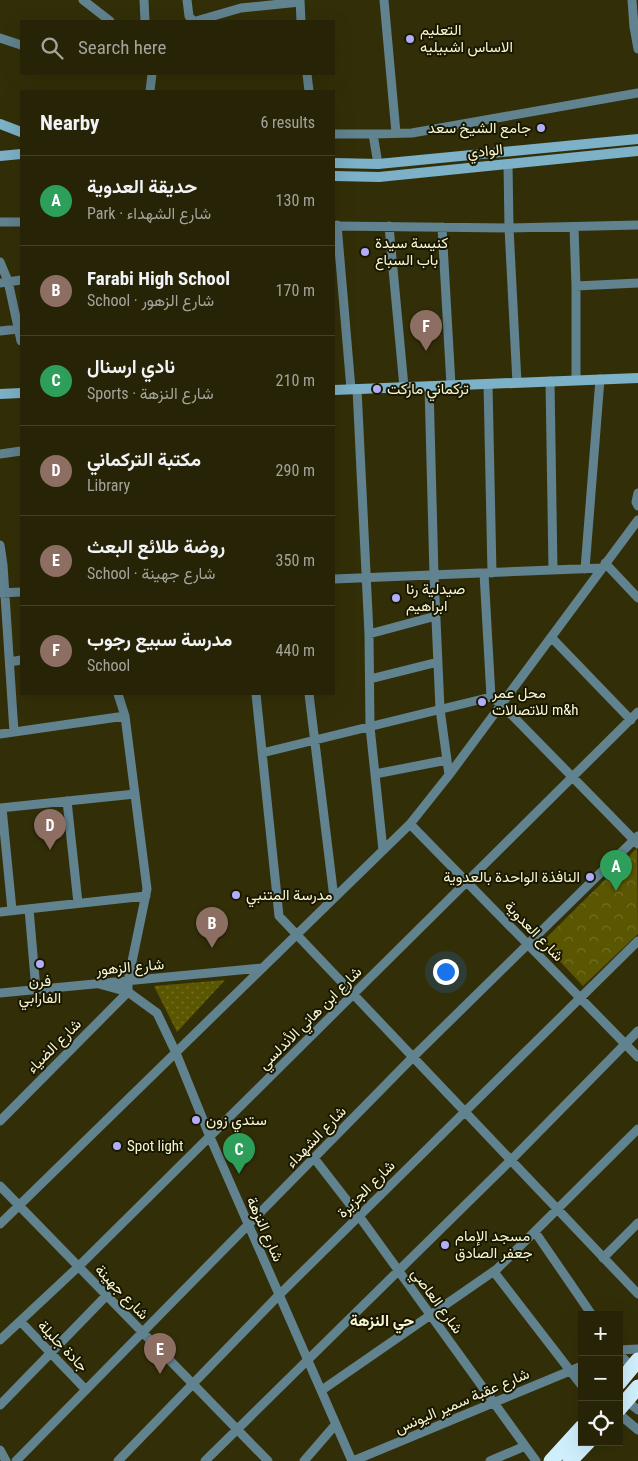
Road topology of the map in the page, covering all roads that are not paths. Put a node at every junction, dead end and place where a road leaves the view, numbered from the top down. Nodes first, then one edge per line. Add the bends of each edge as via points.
1 (83, 0) edge
2 (144, 0) edge
3 (187, 0) edge
4 (384, 0) edge
5 (632, 0) edge
6 (300, 1) edge
7 (109, 20) edge
8 (145, 20) edge
9 (193, 20) edge
10 (198, 20) edge
11 (301, 20) edge
12 (0, 38) edge
13 (20, 45) edge
14 (638, 49) edge
15 (152, 75) edge
16 (307, 75) edge
17 (150, 90) edge
18 (309, 90) edge
19 (638, 93) edge
20 (0, 124) edge
21 (20, 132) edge
22 (396, 133) junction
23 (335, 134) edge
24 (373, 134) junction
25 (638, 140) edge
26 (638, 151) edge
27 (20, 154) edge
28 (0, 156) edge
29 (335, 163) edge
30 (378, 164) junction
31 (508, 164) junction
32 (335, 176) edge
33 (0, 222) edge
34 (20, 222) edge
35 (638, 225) edge
36 (335, 226) edge
37 (389, 226) junction
38 (442, 227) junction
39 (574, 227) junction
40 (509, 228) junction
41 (0, 262) edge
42 (20, 280) edge
43 (4, 282) edge
44 (638, 283) edge
45 (576, 286) junction
46 (18, 329) junction
47 (0, 331) edge
48 (20, 336) edge
49 (638, 378) edge
50 (576, 380) junction
51 (600, 380) junction
52 (550, 381) junction
53 (517, 383) junction
54 (488, 384) junction
55 (452, 385) junction
56 (429, 386) junction
57 (404, 387) junction
58 (354, 389) junction
59 (335, 390) edge
60 (20, 393) edge
61 (0, 394) edge
62 (20, 450) edge
63 (0, 454) edge
64 (638, 493) edge
65 (638, 506) edge
66 (638, 520) edge
67 (0, 545) edge
68 (604, 566) junction
69 (585, 569) junction
70 (553, 570) junction
71 (488, 573) junction
72 (434, 575) junction
73 (365, 578) junction
74 (335, 579) edge
75 (20, 592) edge
76 (3, 593) edge
77 (638, 598) edge
78 (436, 616) junction
79 (369, 634) junction
80 (551, 637) junction
81 (20, 660) edge
82 (10, 662) junction
83 (438, 662) junction
84 (370, 680) junction
85 (118, 695) edge
86 (256, 695) edge
87 (309, 695) edge
88 (491, 697) junction
89 (501, 704) junction
90 (440, 709) junction
91 (638, 712) edge
92 (125, 716) junction
93 (631, 720) junction
94 (370, 727) junction
95 (14, 732) junction
96 (0, 734) edge
97 (314, 741) junction
98 (262, 754) junction
99 (447, 760) junction
100 (375, 774) junction
101 (449, 775) junction
102 (573, 776) junction
103 (135, 794) junction
104 (67, 802) junction
105 (1, 808) edge
106 (410, 824) junction
107 (637, 840) edge
108 (383, 850) junction
109 (466, 881) junction
110 (146, 896) junction
111 (334, 898) junction
112 (78, 903) junction
113 (29, 909) junction
114 (12, 910) junction
115 (0, 912) edge
116 (297, 935) junction
117 (638, 941) edge
118 (528, 944) junction
119 (262, 968) junction
120 (128, 981) junction
121 (99, 984) junction
122 (36, 990) junction
123 (128, 992) junction
124 (0, 993) edge
125 (353, 994) junction
126 (580, 998) junction
127 (638, 1031) edge
128 (625, 1044) junction
129 (176, 1052) junction
130 (413, 1057) junction
131 (638, 1057) edge
132 (464, 1111) junction
133 (0, 1121) edge
134 (638, 1129) edge
135 (210, 1137) junction
136 (314, 1158) junction
137 (511, 1160) junction
138 (0, 1186) edge
139 (18, 1206) junction
140 (558, 1209) junction
141 (359, 1216) junction
142 (638, 1223) edge
143 (0, 1224) edge
144 (248, 1225) junction
145 (535, 1232) junction
146 (603, 1258) junction
147 (78, 1267) junction
148 (398, 1271) junction
149 (494, 1272) junction
150 (638, 1294) edge
151 (279, 1295) junction
152 (106, 1296) junction
153 (589, 1311) edge
154 (431, 1316) junction
155 (20, 1322) junction
156 (142, 1333) junction
157 (0, 1340) edge
158 (638, 1349) edge
159 (623, 1350) edge
160 (51, 1353) junction
161 (622, 1356) edge
162 (309, 1361) junction
163 (635, 1364) edge
164 (578, 1368) edge
165 (569, 1371) junction
166 (623, 1378) edge
167 (578, 1381) edge
168 (193, 1385) junction
169 (638, 1387) edge
170 (86, 1390) junction
171 (322, 1390) junction
172 (494, 1403) junction
173 (0, 1405) edge
174 (624, 1406) edge
175 (336, 1424) junction
176 (238, 1430) junction
177 (638, 1430) edge
178 (578, 1431) edge
179 (525, 1446) junction
180 (584, 1446) edge
181 (0, 1450) edge
182 (572, 1460) edge
183 (6, 1461) edge
184 (16, 1461) edge
185 (118, 1461) edge
186 (205, 1461) edge
187 (268, 1461) edge
188 (304, 1461) edge
189 (352, 1461) edge
190 (490, 1461) edge
191 (536, 1461) edge
192 (551, 1461) edge

1 - 7 street
2 - 8 street
3 - 9 street via 189,16
4 - 22 street
5 - 14 street
6 - 10 street via 242,8
6 - 11 street
12 - 13 street
15 - 17 street
16 - 18 street
19 - 22 street via 412,133
20 - 21 main road
22 - 24 street
23 - 24 street
24 - 30 street
25 - 30 main road, الوادي
26 - 31 main road, الوادي
27 - 28 main road
29 - 30 main road, الوادي
31 - 32 main road, الوادي via 379,177
31 - 40 street
33 - 34 street
35 - 39 street
36 - 37 street
36 - 58 street
37 - 38 street
37 - 57 street
38 - 40 street
38 - 55 street
39 - 40 street
39 - 45 street
40 - 53 street
41 - 43 street
42 - 43 street
43 - 46 street
44 - 45 street
45 - 50 street
46 - 47 street
46 - 48 street
49 - 51 main road
50 - 51 main road
50 - 52 main road
51 - 69 street
52 - 53 main road
52 - 70 street
53 - 54 main road
54 - 55 main road
54 - 71 street
55 - 56 main road
56 - 57 main road
56 - 72 street
57 - 58 main road
58 - 59 main road
58 - 73 street
60 - 61 main road
62 - 63 street
64 - 65 street
66 - 68 street
67 - 76 street
68 - 69 street
68 - 77 street
68 - 80 street
69 - 70 street
70 - 71 street
71 - 72 street
71 - 88 street
72 - 73 street
72 - 78 street
73 - 74 street
73 - 79 street
75 - 76 street
76 - 82 street
78 - 79 street
78 - 83 street
79 - 84 street
80 - 89 street
80 - 93 street
81 - 82 street
82 - 95 street
83 - 84 street
83 - 90 street
84 - 94 street
85 - 92 street
86 - 98 street
87 - 97 street
88 - 89 street
88 - 90 street
89 - 101 street
89 - 102 street
90 - 94 street
90 - 99 street
91 - 93 street, شارع ابن هاني الأندلسي
92 - 95 street
92 - 103 street
93 - 102 street, شارع ابن هاني الأندلسي
94 - 97 street
94 - 100 street
95 - 96 street
97 - 98 street
97 - 111 street
98 - 116 street via 279,916
99 - 100 street
99 - 101 street
100 - 108 street
101 - 106 street
102 - 107 street
102 - 109 street, شارع ابن هاني الأندلسي
103 - 104 street
103 - 110 street
104 - 105 street
104 - 112 street
105 - 114 street
106 - 108 street
106 - 109 street, شارع العدوية
107 - 118 street, شارع الشهداء
108 - 111 street
109 - 118 street, شارع العدوية
109 - 125 street, شارع ابن هاني الأندلسي
110 - 112 street
110 - 120 street
111 - 116 street
112 - 113 street
113 - 114 street
113 - 122 street
114 - 115 street
116 - 119 street
116 - 125 street
117 - 126 street, شارع الجزيرة
118 - 126 street, شارع العدوية
118 - 130 street, شارع الشهداء
119 - 120 street, شارع الزهور
119 - 129 street
120 - 121 street, شارع الزهور
120 - 123 street
121 - 122 street, شارع الزهور
121 - 123 street, شارع النزهة
122 - 124 street, شارع الزهور
123 - 129 street, شارع النزهة via 158,1013
123 - 133 street, شارع الضياء
125 - 130 street
125 - 135 street, شارع ابن هاني الأندلسي
126 - 128 street, شارع العدوية
126 - 132 street, شارع الجزيرة
127 - 128 street
128 - 131 street, شارع العدوية
128 - 137 street
129 - 135 street, شارع النزهة
129 - 139 street
130 - 132 street
130 - 136 street, شارع الشهداء
132 - 137 street
132 - 141 street, شارع الجزيرة
134 - 140 street
135 - 144 street, شارع النزهة
135 - 147 street, شارع ابن هاني الأندلسي
136 - 141 street, شارع العاصي
136 - 144 street, شارع الشهداء
137 - 140 street
137 - 148 street
138 - 139 street, شارع جهينة
139 - 143 street
139 - 147 street, شارع جهينة
140 - 145 street
140 - 146 street
141 - 148 street, شارع العاصي
141 - 151 street, شارع الجزيرة
142 - 146 street
144 - 151 street, شارع النزهة
144 - 156 street, شارع الشهداء
145 - 149 street
145 - 153 street
146 - 150 street
147 - 152 street, شارع جهينة
147 - 155 street, شارع ابن هاني الأندلسي
148 - 154 street, شارع العاصي
148 - 162 street
149 - 154 street
149 - 165 street
151 - 162 street, شارع النزهة
151 - 168 street, شارع الجزيرة
152 - 156 street, شارع جهينة
152 - 160 street
154 - 171 street
154 - 172 street, شارع العاصي
155 - 157 street, شارع ابن هاني الأندلسي
155 - 160 street, جادة جليلة
156 - 168 street, شارع جهينة
156 - 170 street, شارع الشهداء
158 - 159 street
160 - 170 street, جادة جليلة
160 - 173 street
161 - 163 street
162 - 171 street, شارع النزهة
162 - 176 street
163 - 166 highway
164 - 165 street, شارع عقبة سمير اليونس
165 - 167 street
165 - 172 street, شارع عقبة سمير اليونس
168 - 176 street, شارع جهينة
168 - 185 street, شارع الجزيرة
169 - 174 highway
170 - 184 street, شارع الشهداء
171 - 175 street, شارع النزهة
172 - 179 street, شارع العاصي
172 - 189 street, شارع عقبة سمير اليونس
174 - 177 street
175 - 188 street
175 - 189 street, شارع النزهة
176 - 186 street
176 - 187 street, شارع جهينة
178 - 192 highway
179 - 190 street
179 - 191 street, شارع العاصي
180 - 182 highway
181 - 183 street

